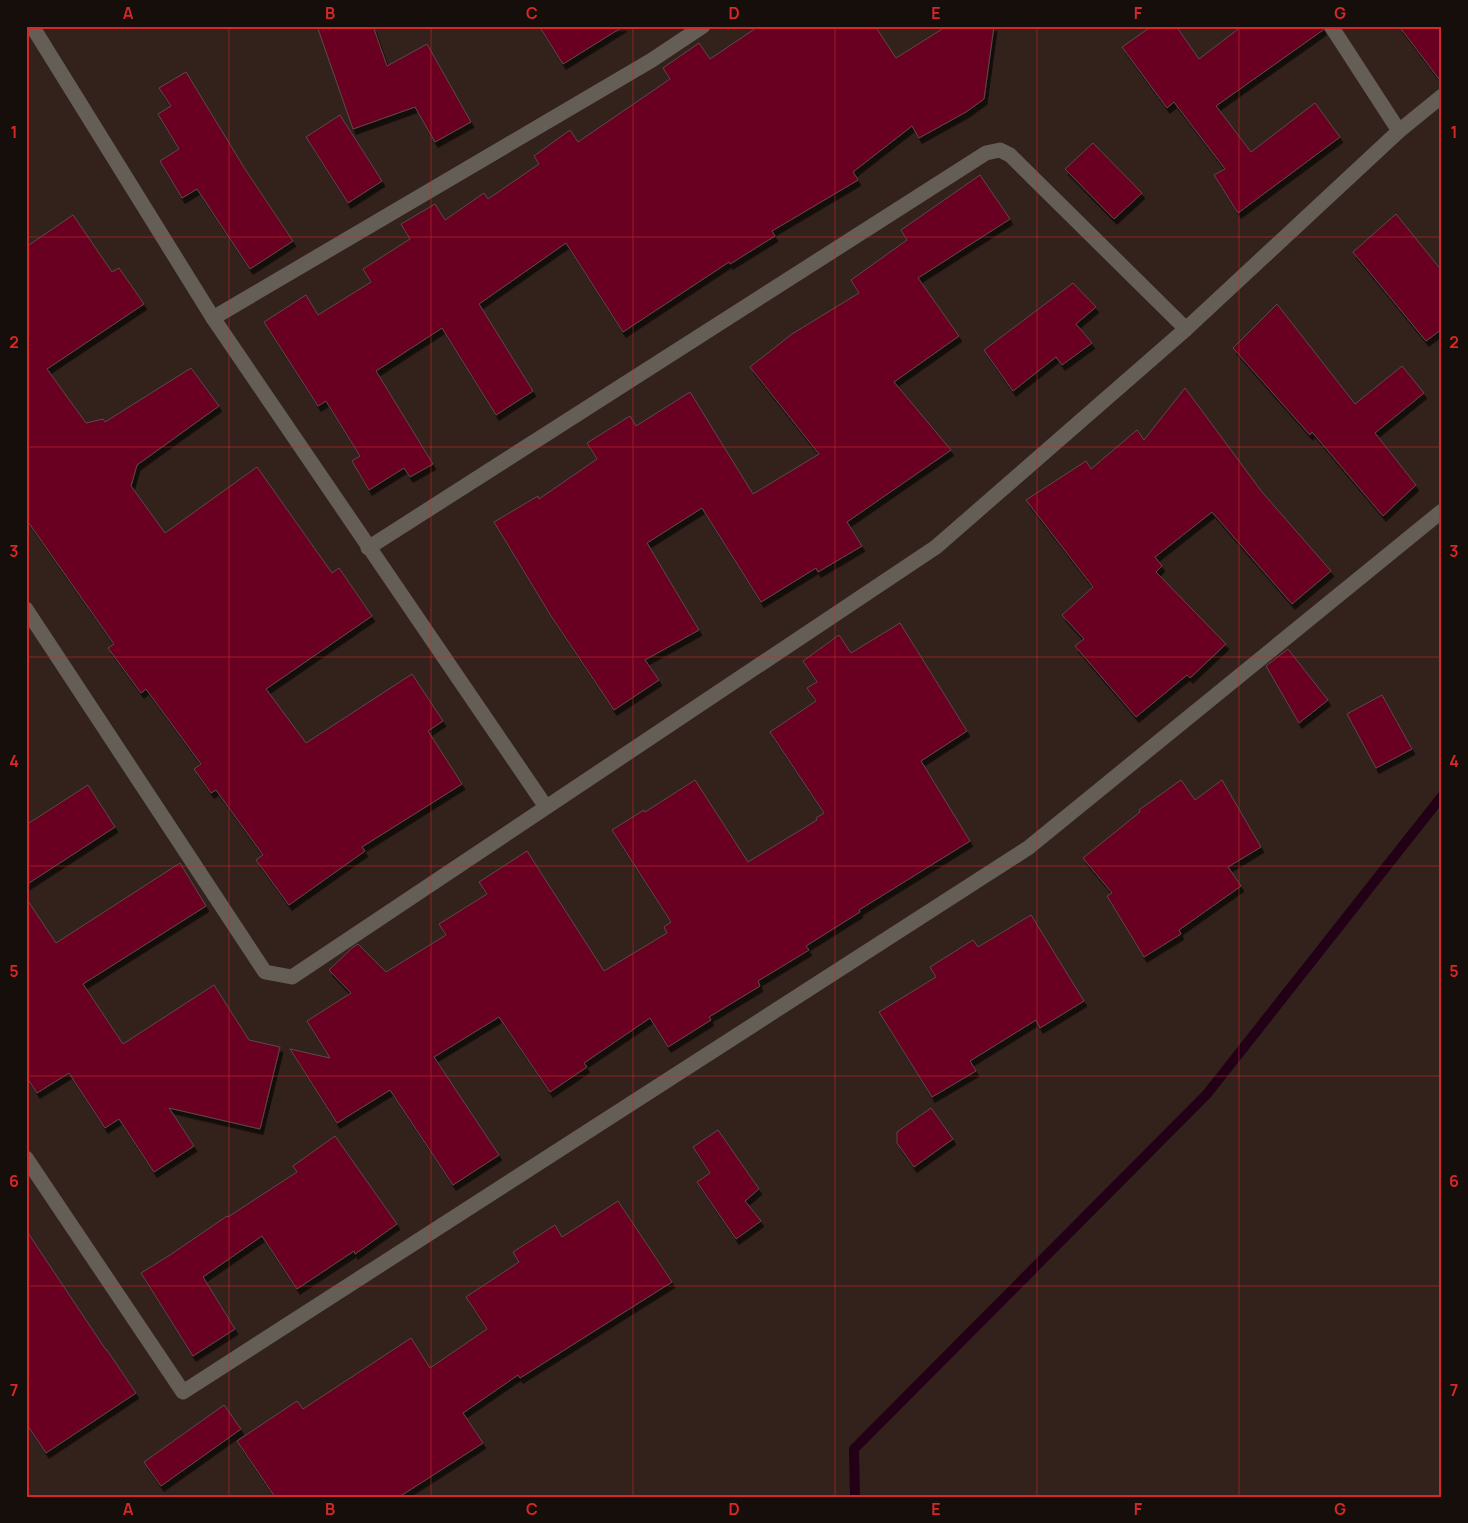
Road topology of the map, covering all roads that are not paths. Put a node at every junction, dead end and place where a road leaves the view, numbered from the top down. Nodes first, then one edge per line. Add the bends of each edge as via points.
1 (32, 26) edge
2 (703, 26) edge
3 (1331, 26) edge
4 (1442, 96) edge
5 (1398, 131) junction
6 (213, 318) junction
7 (1186, 329) junction
8 (1442, 510) edge
9 (368, 548) junction
10 (26, 610) edge
11 (546, 807) junction
12 (26, 1158) edge

1 - 6 street
2 - 6 street via 652,60
3 - 5 street
4 - 5 street
5 - 7 street
6 - 9 street
7 - 9 street via 1010,155 1000,150 986,153
7 - 11 street via 936,546
8 - 12 street via 1028,848 183,1392
9 - 11 street
10 - 11 street via 265,972 292,978

